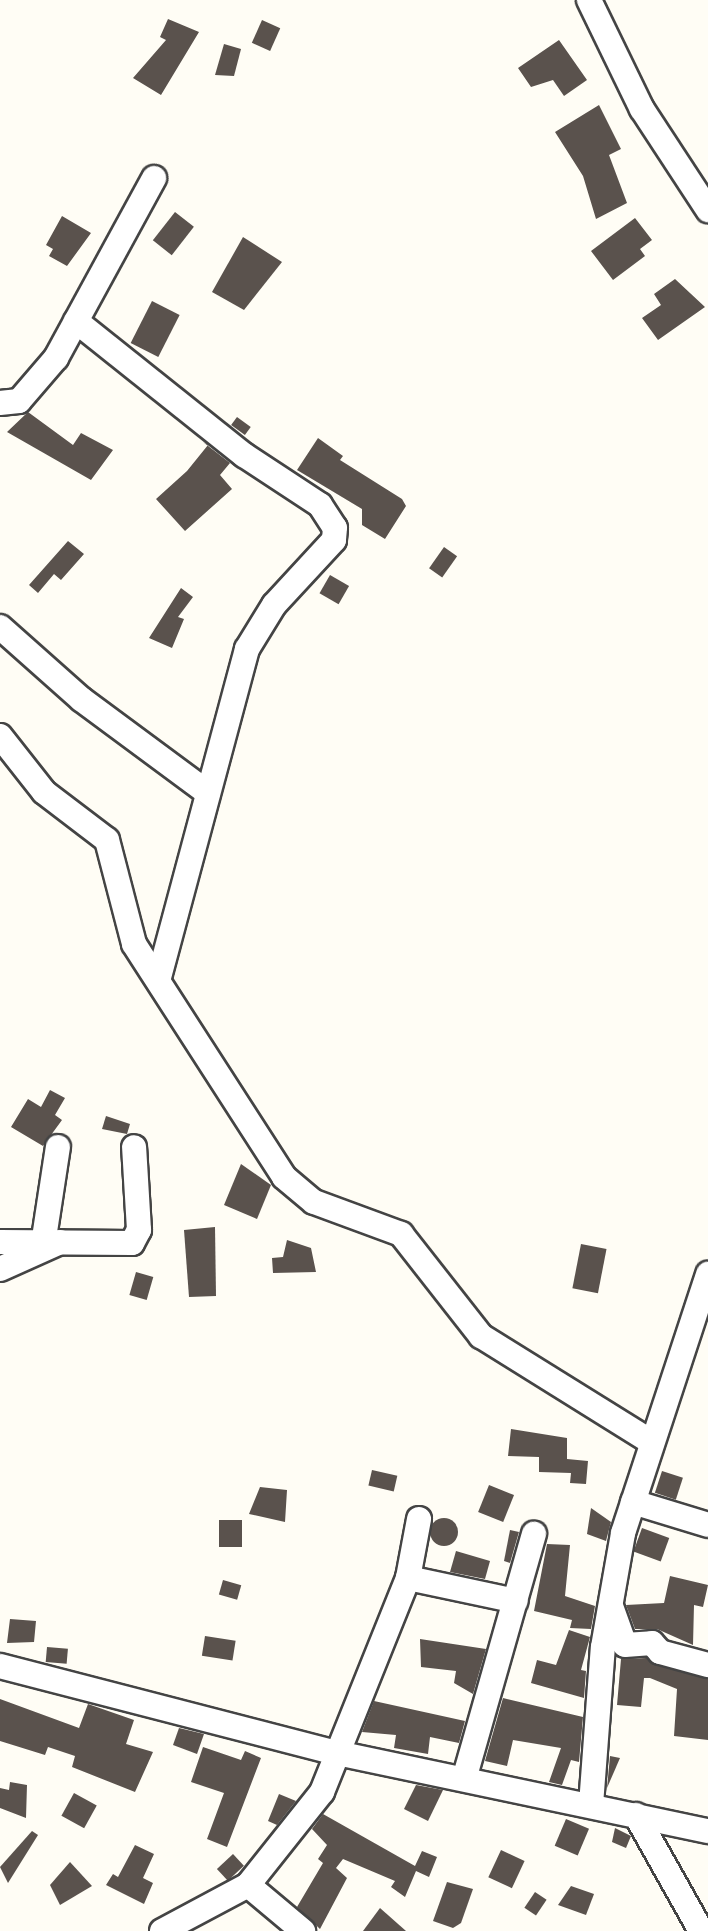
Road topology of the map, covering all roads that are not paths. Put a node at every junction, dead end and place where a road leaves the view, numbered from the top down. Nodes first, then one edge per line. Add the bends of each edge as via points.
1 (589, 0) edge
2 (155, 178) dead end
3 (708, 210) edge
4 (76, 321) junction
5 (0, 403) edge
6 (0, 627) edge
7 (0, 736) edge
8 (208, 793) junction
9 (159, 978) junction
10 (58, 1147) dead end
11 (134, 1147) dead end
12 (55, 1238) junction
13 (0, 1242) edge
14 (0, 1269) edge
15 (708, 1274) edge
16 (651, 1442) junction
17 (633, 1502) junction
18 (419, 1519) dead end
19 (708, 1525) edge
20 (534, 1534) dead end
21 (408, 1578) junction
22 (516, 1601) junction
23 (610, 1604) junction
24 (708, 1665) edge
25 (0, 1666) edge
26 (337, 1753) junction
27 (465, 1776) junction
28 (591, 1805) junction
29 (635, 1815) junction
30 (708, 1831) edge
31 (248, 1885) junction
32 (162, 1931) edge
33 (303, 1931) edge
34 (701, 1931) edge

1 - 3 street via 642,109
2 - 4 street
4 - 5 street via 34,389 19,401
4 - 8 street via 244,455 320,505 335,528 334,540 274,605 247,649
6 - 8 street via 81,699
7 - 9 street via 44,792 107,840 122,916
8 - 9 street
9 - 16 street via 284,1177 314,1202 401,1234 481,1336
10 - 12 street
11 - 12 street via 137,1238 123,1244
12 - 13 street
12 - 14 street
15 - 16 street
16 - 17 street
17 - 19 street
17 - 23 street
18 - 21 street
20 - 22 street
21 - 22 street
21 - 26 street
22 - 27 street
23 - 24 street via 625,1645 652,1643 660,1652
23 - 28 street
25 - 26 street
26 - 27 street
26 - 31 street via 322,1792
27 - 28 street
28 - 29 street
29 - 30 street
29 - 34 street
31 - 32 street
31 - 33 street

